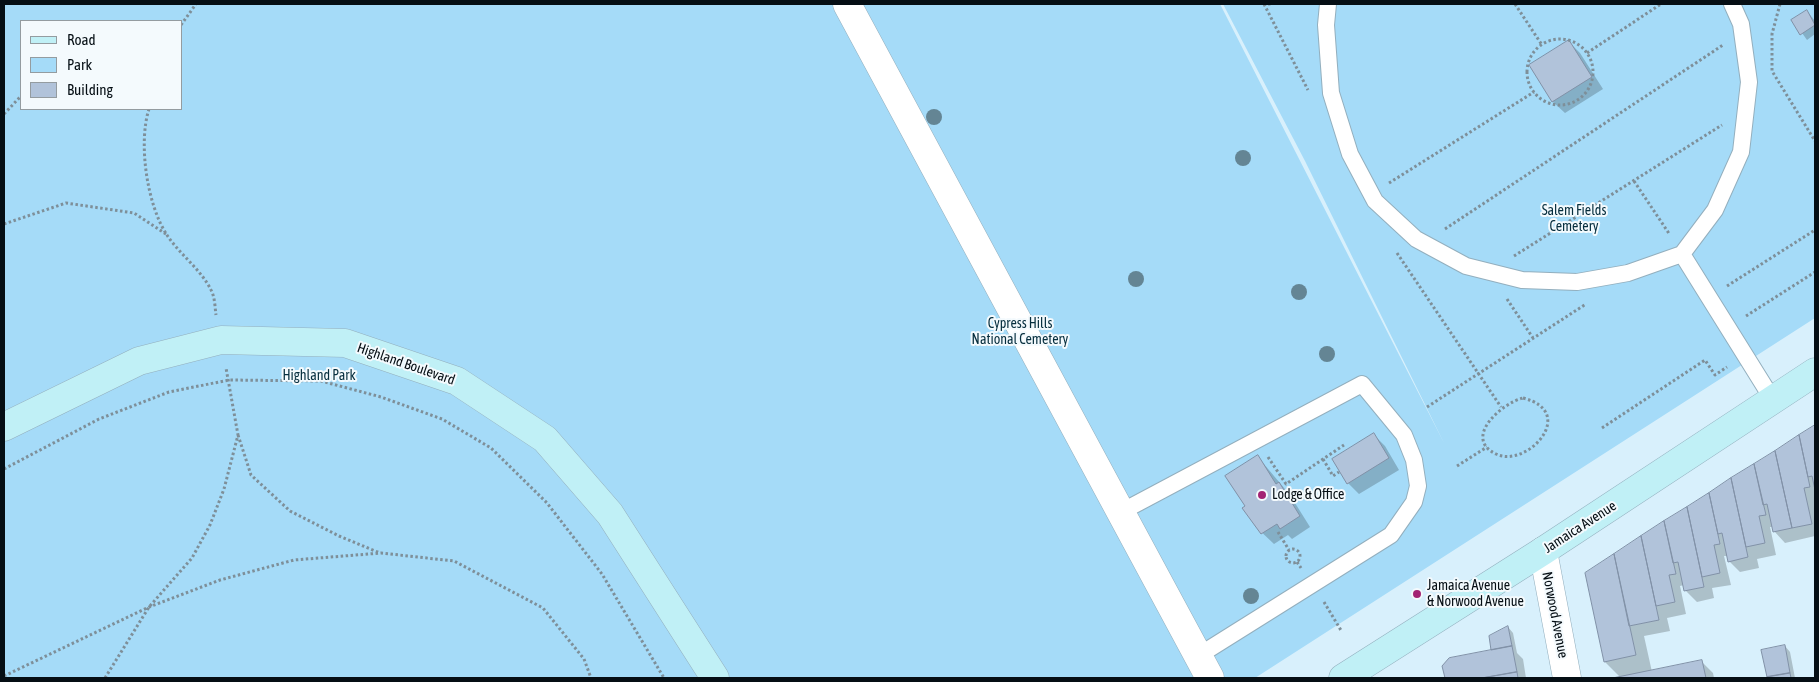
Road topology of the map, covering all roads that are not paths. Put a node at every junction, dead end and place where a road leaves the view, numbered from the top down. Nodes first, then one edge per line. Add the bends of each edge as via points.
1 (847, 4) edge
2 (1328, 4) edge
3 (1732, 4) edge
4 (1682, 254) junction
5 (1815, 372) edge
6 (1773, 400) junction
7 (4, 427) edge
8 (1121, 512) junction
9 (1543, 551) junction
10 (1204, 667) edge
11 (715, 678) edge
12 (1343, 678) edge
13 (1567, 678) edge

1 - 8 street
2 - 4 lane via 1330,93 1350,154 1375,201 1416,239 1466,266 1522,280 1581,281 1628,273
3 - 4 lane via 1743,32 1749,82 1741,152 1715,210
4 - 6 lane
5 - 6 main road, Jamaica Avenue
6 - 9 main road, Jamaica Avenue
7 - 11 main road, Highland Boulevard via 139,361 221,340 345,343 458,381 545,439 610,514
8 - 10 street
8 - 10 lane via 1362,384 1404,435 1414,460 1418,486 1414,502 1391,535
9 - 12 main road, Jamaica Avenue
9 - 13 street, Norwood Avenue

